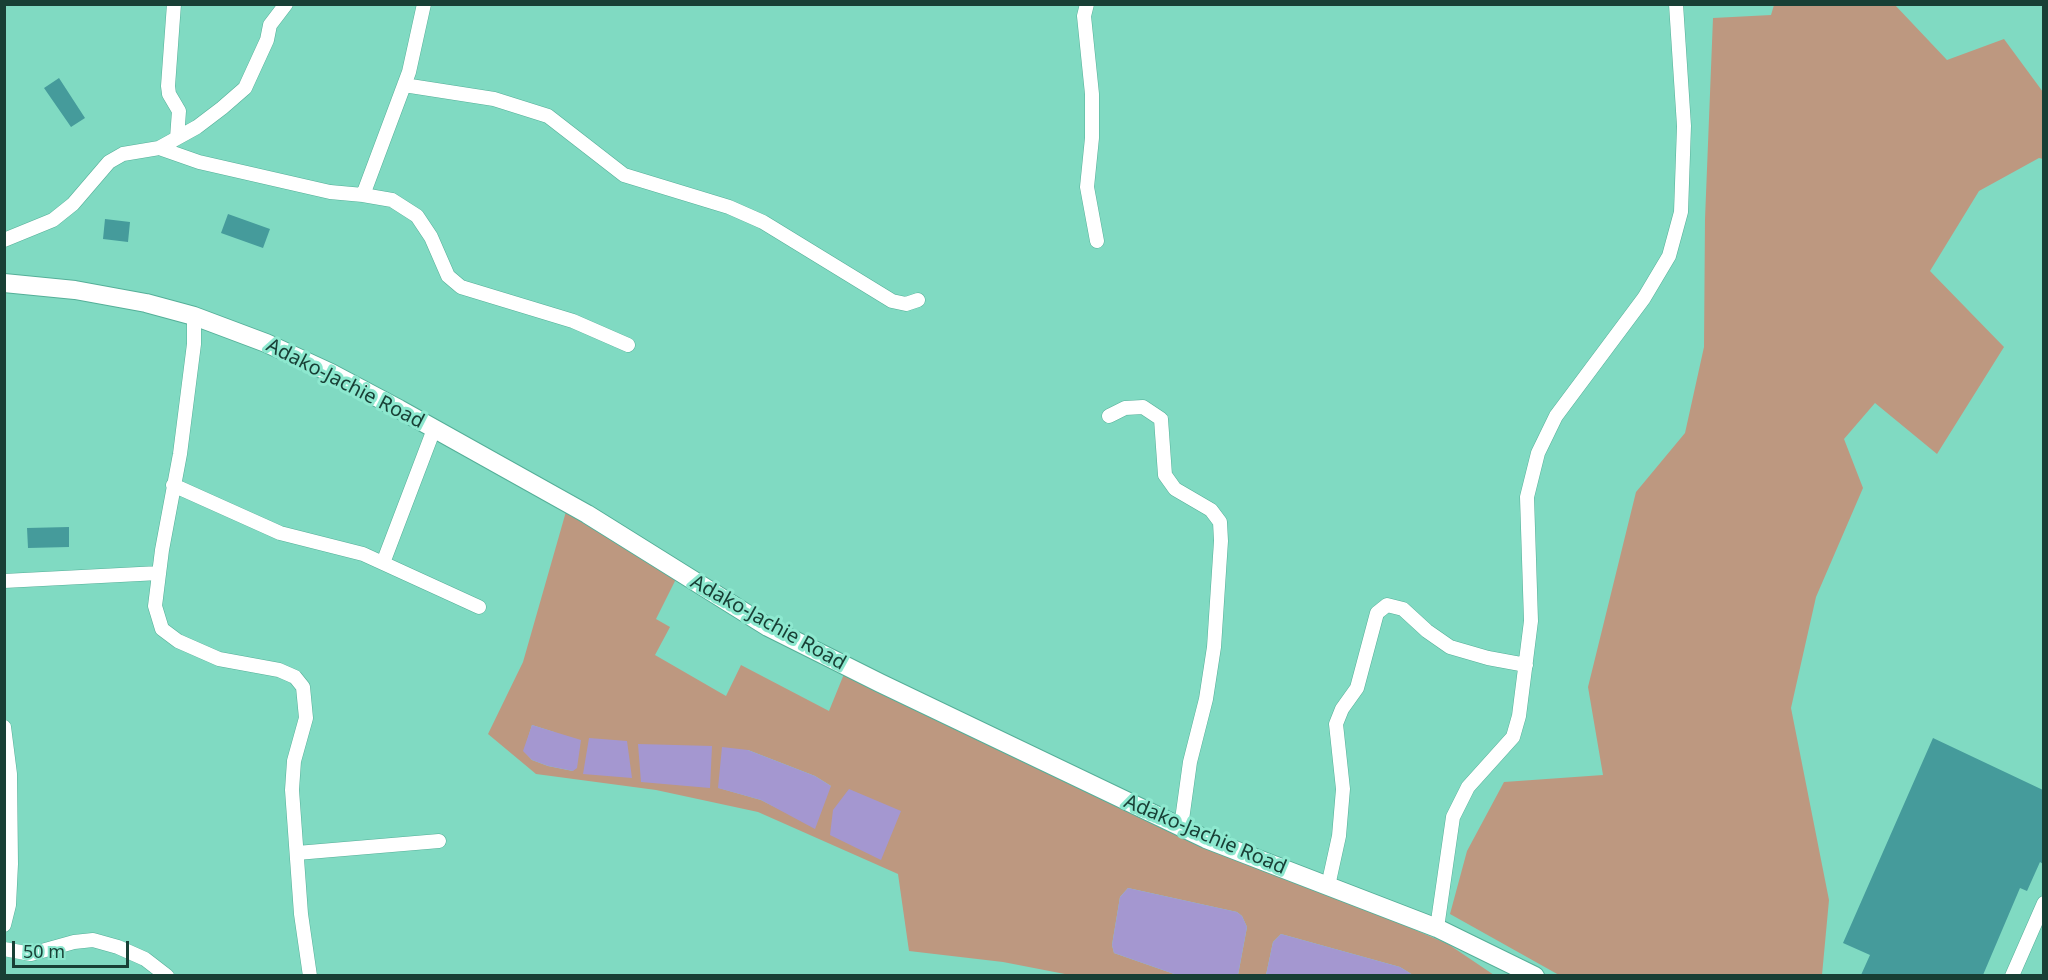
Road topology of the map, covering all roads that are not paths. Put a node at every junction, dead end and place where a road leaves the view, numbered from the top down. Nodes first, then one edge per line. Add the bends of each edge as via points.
1 (174, 4) edge
2 (286, 4) edge
3 (424, 4) edge
4 (1087, 4) edge
5 (1676, 4) edge
6 (404, 85) junction
7 (177, 138) junction
8 (159, 148) junction
9 (363, 195) junction
10 (4, 240) edge
11 (1097, 241) dead end
12 (4, 283) edge
13 (918, 300) dead end
14 (194, 316) junction
15 (628, 345) dead end
16 (1109, 416) dead end
17 (434, 429) junction
18 (174, 485) junction
19 (383, 563) junction
20 (159, 573) junction
21 (4, 581) edge
22 (479, 607) dead end
23 (1526, 665) junction
24 (4, 727) edge
25 (1181, 827) junction
26 (438, 842) dead end
27 (297, 853) junction
28 (1328, 886) junction
29 (2043, 903) edge
30 (4, 926) edge
31 (1437, 928) junction
32 (4, 950) edge
33 (167, 975) edge
34 (310, 975) edge
35 (1534, 975) edge
36 (2012, 975) edge

1 - 7 street via 168,86 179,111
2 - 7 street via 270,25 245,88
3 - 6 street
4 - 11 street via 1084,16 1092,94 1087,187
5 - 23 street via 1684,126 1681,212 1669,256 1644,297 1556,417 1538,453 1527,497 1531,621
6 - 9 street
6 - 13 street via 494,99 548,116 624,175 729,207 763,222 892,301
7 - 8 street
8 - 9 street via 199,162 330,192
8 - 10 street via 123,154 109,162 74,204 52,220
9 - 15 street via 392,200 417,216 448,276 461,287 573,321
12 - 14 street, Adako-Jachie Road via 113,296
14 - 17 street, Adako-Jachie Road via 332,373
14 - 18 street via 194,344
16 - 25 street via 1125,408 1143,407 1161,419 1165,474 1175,489 1211,510 1220,522 1214,647
17 - 19 street
17 - 25 street, Adako-Jachie Road via 587,514 768,627
18 - 19 street via 280,533
18 - 20 street
19 - 22 street
20 - 21 street
20 - 27 street via 155,606 162,629 178,641 219,658 279,670 303,687 306,718 294,761 292,790
23 - 28 street via 1450,647 1403,609 1387,605 1377,613 1358,688 1336,724 1343,789 1339,836
23 - 31 street via 1513,737 1468,787 1453,817
24 - 30 street via 10,774 11,864
25 - 28 street, Adako-Jachie Road
26 - 27 street
27 - 34 street
28 - 31 street, Adako-Jachie Road
29 - 36 street
31 - 35 street, Adako-Jachie Road
32 - 33 street via 32,954 93,940 118,946

